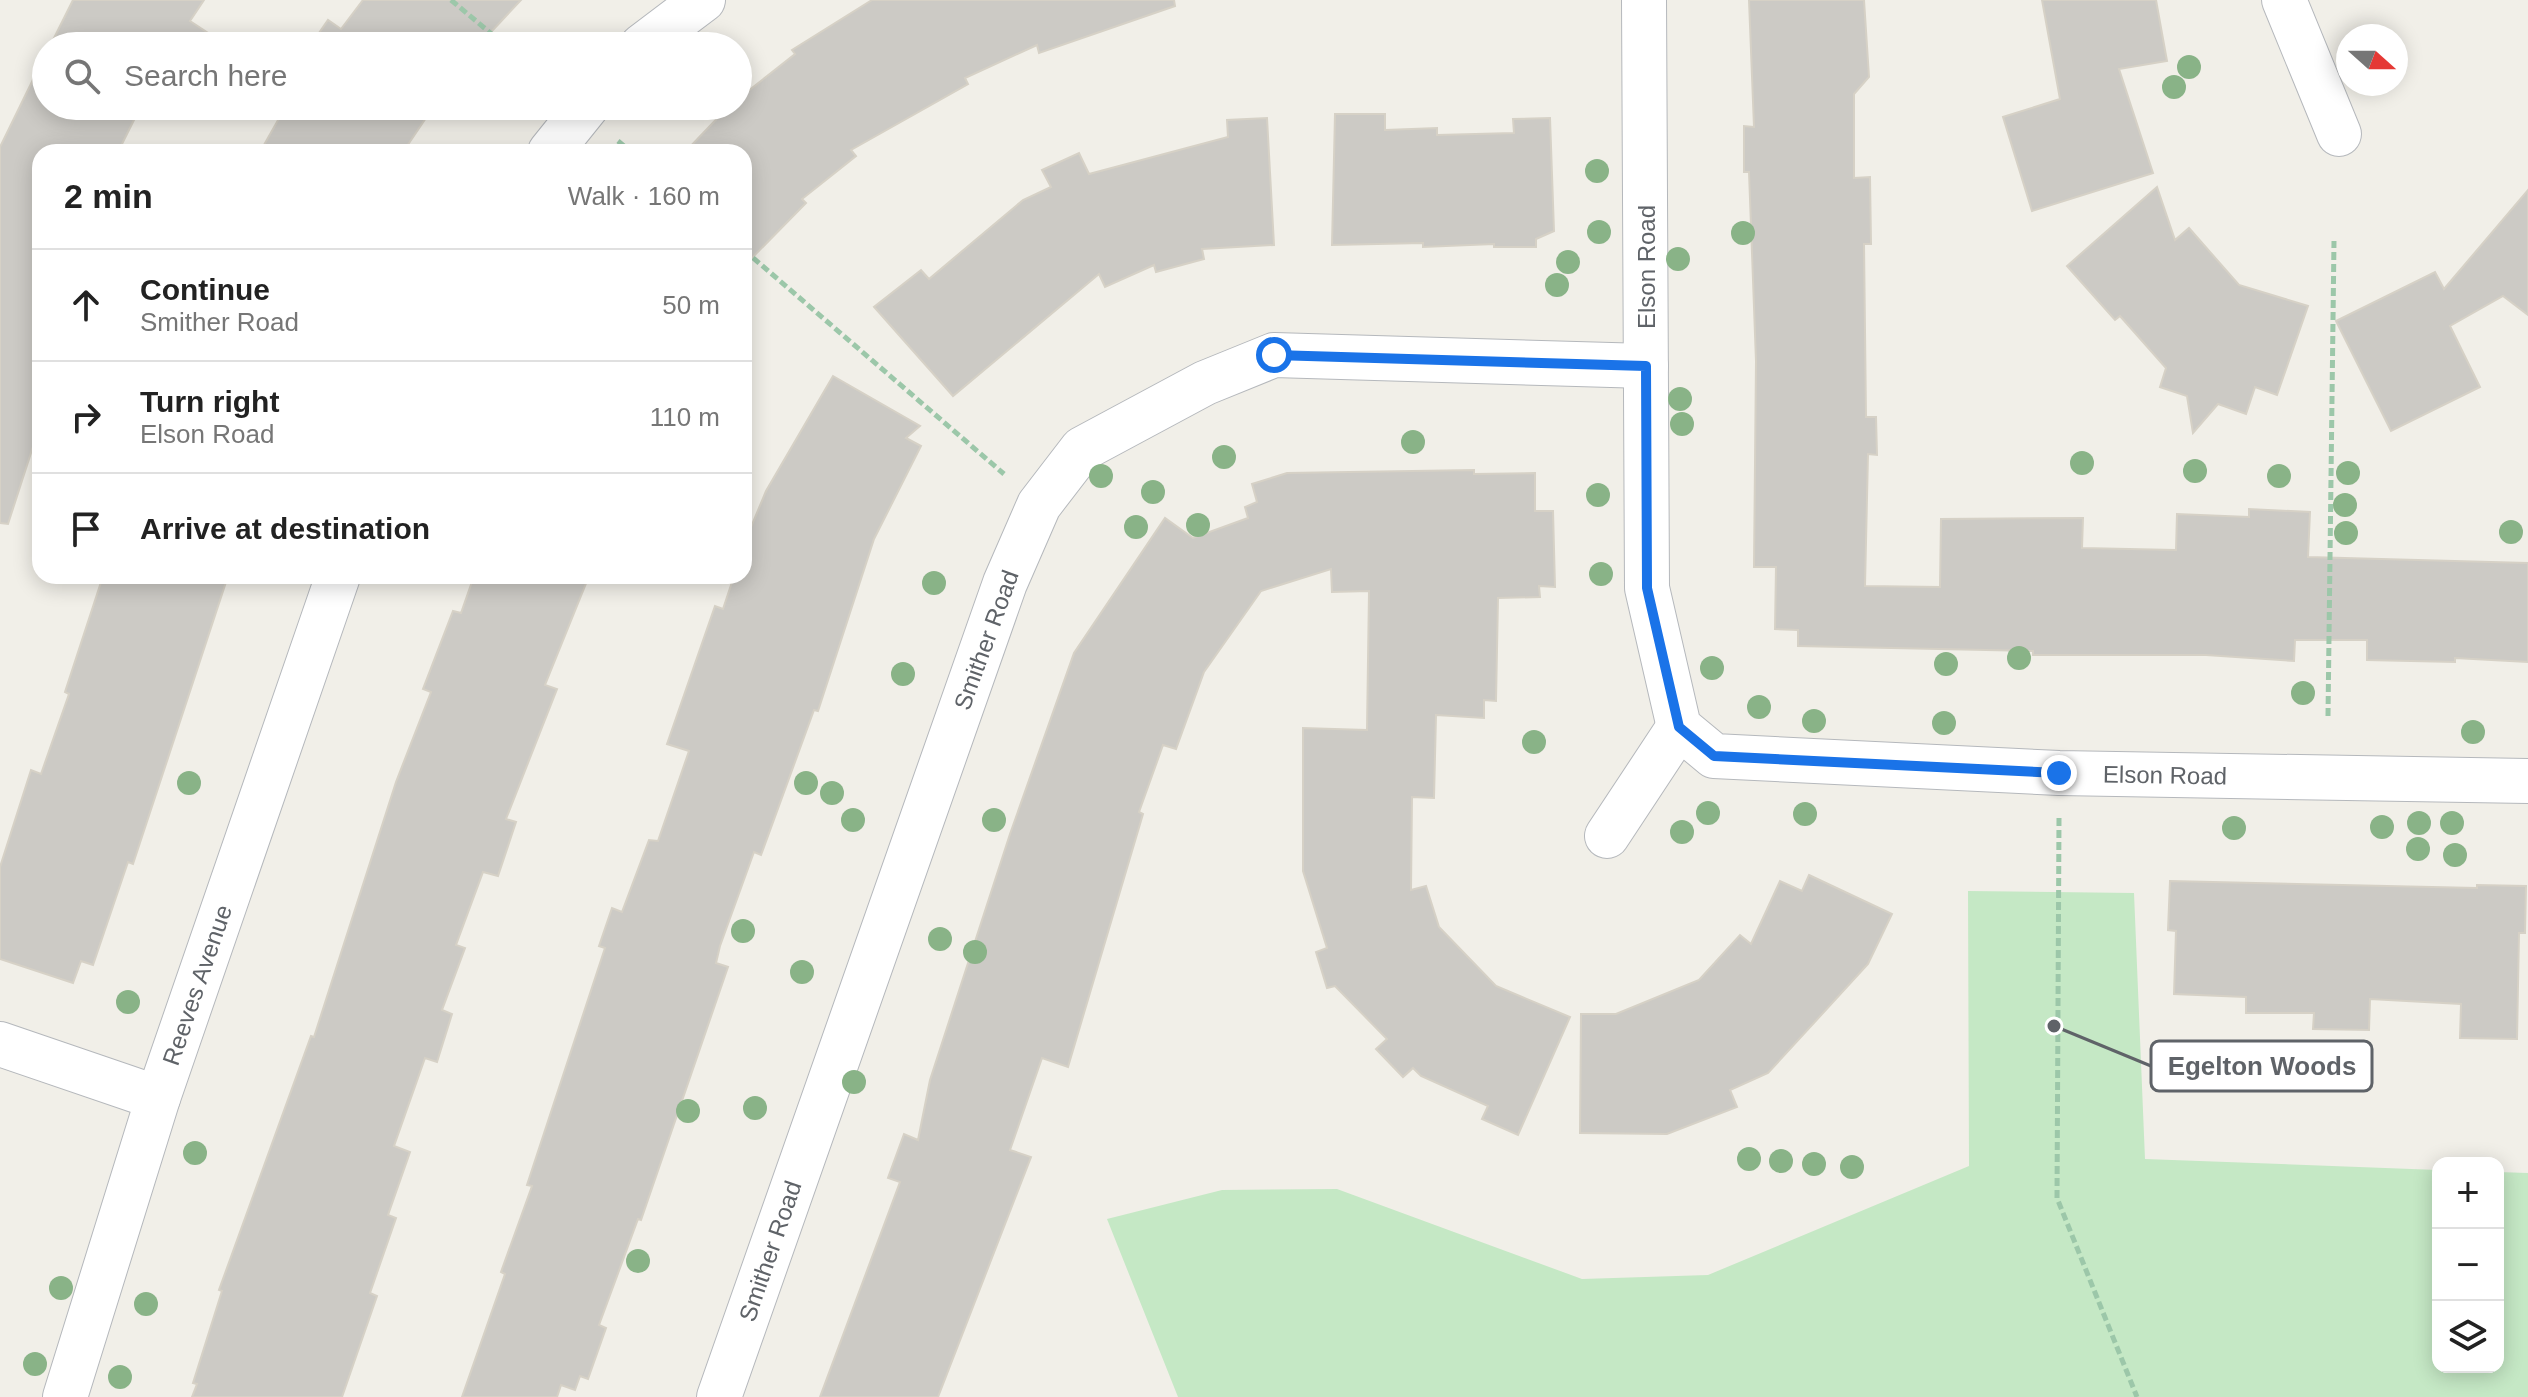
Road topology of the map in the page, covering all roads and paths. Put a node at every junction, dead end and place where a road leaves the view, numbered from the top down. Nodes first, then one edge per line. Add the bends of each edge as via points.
1 (451, 0) edge
2 (703, 0) edge
3 (1644, 0) edge
4 (2284, 0) edge
5 (489, 32) edge
6 (661, 32) edge
7 (576, 120) edge
8 (2339, 134) dead end
9 (556, 144) edge
10 (2334, 241) dead end
11 (752, 257) edge
12 (1646, 366) junction
13 (1039, 505) junction
14 (335, 584) edge
15 (2328, 716) dead end
16 (1679, 727) junction
17 (2528, 781) edge
18 (1607, 836) dead end
19 (2060, 870) dead end
20 (0, 1044) edge
21 (158, 1098) junction
22 (65, 1397) edge
23 (719, 1397) edge
24 (2137, 1397) edge

1 - 5 path
2 - 6 street
3 - 12 street, Elson Road
4 - 8 street
7 - 9 street
10 - 15 path
11 - 13 path
12 - 13 street, Smither Road via 1274,355 1205,383 1082,449
12 - 16 street, Elson Road via 1647,588
13 - 23 street, Smither Road via 1005,583
14 - 21 street, Reeves Avenue
16 - 17 street, Elson Road via 1714,756 2059,773
16 - 18 street
19 - 24 path via 2057,1198
20 - 21 street
21 - 22 street, Reeves Avenue

